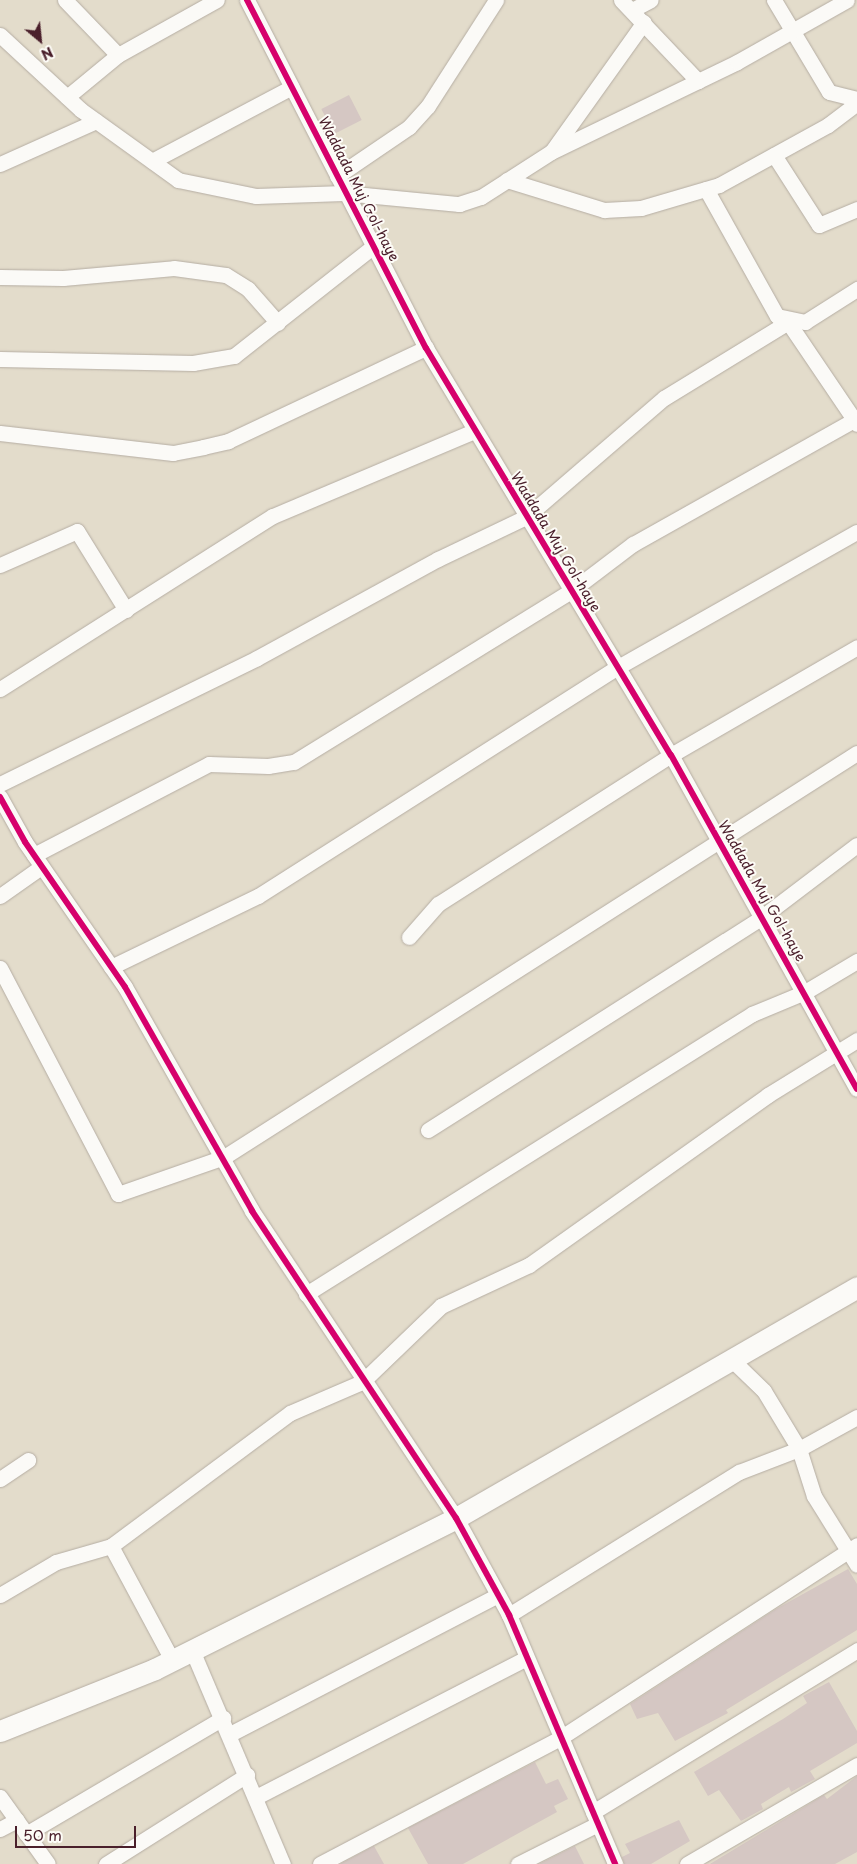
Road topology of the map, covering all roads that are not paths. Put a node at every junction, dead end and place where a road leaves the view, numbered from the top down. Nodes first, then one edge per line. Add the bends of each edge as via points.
1 (65, 0) edge
2 (217, 0) edge
3 (247, 0) edge
4 (496, 0) edge
5 (651, 0) edge
6 (774, 0) edge
7 (847, 0) edge
8 (626, 5) edge
9 (644, 22) junction
10 (793, 31) junction
11 (0, 35) edge
12 (118, 56) junction
13 (698, 80) junction
14 (292, 87) junction
15 (67, 97) junction
16 (857, 101) edge
17 (96, 121) junction
18 (551, 152) junction
19 (774, 155) junction
20 (152, 161) junction
21 (0, 164) edge
22 (337, 176) junction
23 (507, 180) junction
24 (706, 190) junction
25 (344, 193) junction
26 (857, 210) edge
27 (374, 246) junction
28 (0, 276) edge
29 (857, 289) edge
30 (788, 322) junction
31 (278, 323) junction
32 (426, 348) junction
33 (0, 359) edge
34 (856, 422) edge
35 (474, 431) junction
36 (0, 433) edge
37 (526, 517) junction
38 (857, 532) edge
39 (0, 565) edge
40 (571, 591) junction
41 (126, 610) junction
42 (857, 647) edge
43 (618, 667) junction
44 (0, 689) edge
45 (857, 753) edge
46 (671, 755) junction
47 (0, 784) edge
48 (0, 797) edge
49 (720, 842) junction
50 (857, 845) edge
51 (37, 861) junction
52 (0, 896) edge
53 (762, 917) junction
54 (409, 937) dead end
55 (857, 961) edge
56 (111, 967) junction
57 (0, 968) edge
58 (805, 992) junction
59 (857, 1040) edge
60 (836, 1051) junction
61 (857, 1089) edge
62 (428, 1130) dead end
63 (224, 1157) junction
64 (857, 1287) edge
65 (306, 1294) junction
66 (730, 1358) junction
67 (362, 1382) junction
68 (857, 1417) edge
69 (798, 1449) junction
70 (28, 1460) dead end
71 (0, 1479) edge
72 (456, 1518) junction
73 (111, 1546) junction
74 (853, 1548) edge
75 (857, 1565) edge
76 (0, 1595) edge
77 (496, 1596) junction
78 (509, 1615) junction
79 (192, 1650) junction
80 (857, 1650) edge
81 (526, 1659) junction
82 (172, 1660) junction
83 (223, 1718) junction
84 (0, 1731) edge
85 (230, 1734) junction
86 (560, 1738) junction
87 (857, 1765) edge
88 (247, 1775) junction
89 (0, 1797) edge
90 (256, 1797) junction
91 (596, 1818) junction
92 (17, 1820) junction
93 (0, 1829) edge
94 (26, 1834) junction
95 (48, 1864) edge
96 (106, 1864) edge
97 (283, 1864) edge
98 (320, 1864) edge
99 (518, 1864) edge
100 (615, 1864) edge
101 (688, 1864) edge

1 - 12 street
2 - 12 street
3 - 14 street, Waddada Muj Gol-haye
4 - 22 street via 428,106 409,127
5 - 8 street
6 - 10 street
7 - 10 street
8 - 9 street
9 - 13 street
9 - 18 street
10 - 13 street
10 - 16 street via 829,92
11 - 15 street
12 - 15 street
13 - 18 street
14 - 20 street
14 - 22 street, Waddada Muj Gol-haye
15 - 17 street
16 - 19 street
17 - 20 street
17 - 21 street
18 - 23 street
19 - 24 street
19 - 26 street via 819,225
20 - 25 street via 178,180 212,190 256,196
22 - 25 street, Waddada Muj Gol-haye
23 - 24 street via 604,210 641,208
23 - 25 street via 459,204
24 - 30 street via 777,316
25 - 27 street, Waddada Muj Gol-haye
27 - 31 street
27 - 32 street, Waddada Muj Gol-haye
28 - 31 street via 63,278 174,268 226,276 248,288
29 - 30 street via 805,322
30 - 34 street
30 - 37 street via 664,398
31 - 33 street via 234,356 193,363
32 - 35 street, Waddada Muj Gol-haye
32 - 36 street via 228,441 203,448 173,453
34 - 40 street via 633,544
35 - 37 street, Waddada Muj Gol-haye
35 - 41 street via 310,497
37 - 40 street, Waddada Muj Gol-haye
37 - 47 street via 438,559 257,658
38 - 43 street
39 - 41 street via 77,531
40 - 43 street, Waddada Muj Gol-haye
40 - 51 street via 294,762 268,766 209,764
41 - 44 street
42 - 46 street
43 - 46 street, Waddada Muj Gol-haye
43 - 56 street via 258,896
45 - 49 street
46 - 49 street, Waddada Muj Gol-haye
46 - 54 street via 438,904
48 - 51 street
49 - 53 street, Waddada Muj Gol-haye
49 - 63 street
50 - 53 street
51 - 52 street
51 - 56 street
53 - 58 street, Waddada Muj Gol-haye
53 - 62 street
55 - 58 street
56 - 63 street
57 - 63 street via 118,1194
58 - 60 street, Waddada Muj Gol-haye
58 - 65 street via 744,1019
59 - 60 street
60 - 61 street, Waddada Muj Gol-haye
60 - 67 street via 528,1265 441,1306
63 - 65 street
64 - 66 main road
65 - 67 street
66 - 69 street via 764,1391
66 - 72 main road
67 - 72 street
67 - 73 street via 290,1412
68 - 69 street
69 - 74 street via 814,1496
69 - 78 street via 739,1472
70 - 71 street
72 - 77 street
72 - 79 main road
73 - 76 street via 56,1562
73 - 82 street
74 - 75 street
74 - 86 street
77 - 78 street
77 - 85 street
78 - 81 street
79 - 82 main road
79 - 83 street
80 - 91 street
81 - 86 street
81 - 90 street
82 - 84 main road
83 - 85 street
83 - 94 street
85 - 88 street
86 - 91 street
86 - 98 street
87 - 101 street
88 - 90 street
88 - 96 street
89 - 92 street
90 - 97 street
91 - 99 street
91 - 100 street
92 - 93 street
92 - 94 street
94 - 95 street

